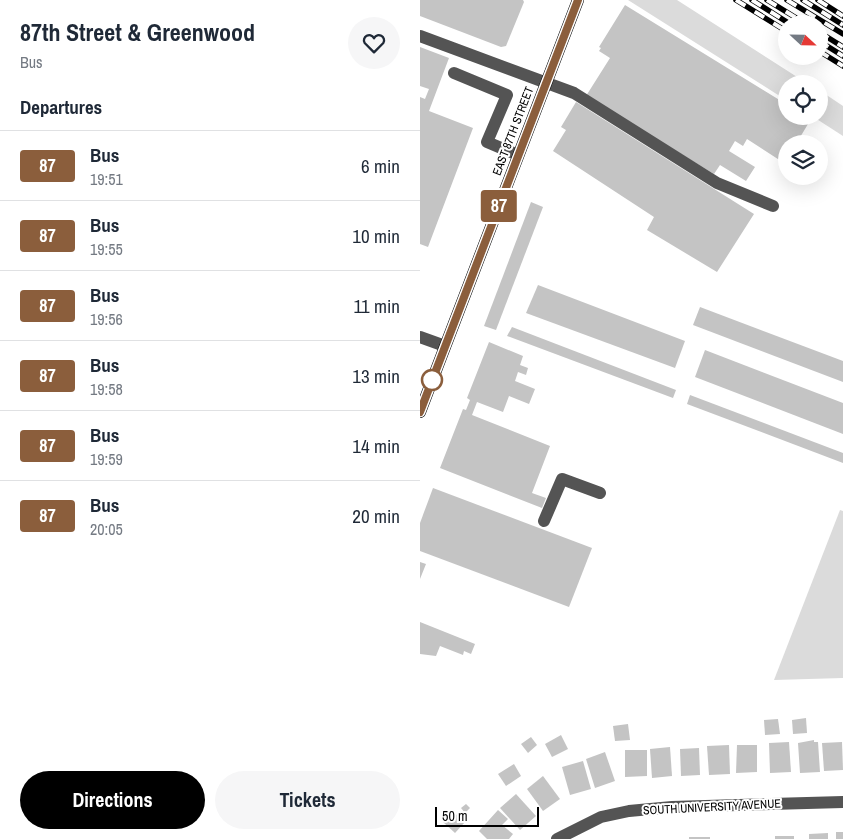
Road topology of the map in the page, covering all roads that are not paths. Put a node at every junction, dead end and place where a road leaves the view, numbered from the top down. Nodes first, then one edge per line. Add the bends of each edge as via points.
1 (578, 0) edge
2 (420, 36) edge
3 (454, 73) dead end
4 (546, 83) junction
5 (518, 155) junction
6 (773, 206) dead end
7 (420, 337) edge
8 (445, 346) junction
9 (420, 412) edge
10 (600, 493) dead end
11 (544, 521) dead end
12 (843, 802) edge
13 (557, 839) edge

1 - 4 main road, EAST 87TH STREET
2 - 4 street
3 - 5 street via 507,95 487,142
4 - 5 main road, EAST 87TH STREET
4 - 6 street via 574,93 716,183
5 - 8 main road, EAST 87TH STREET
7 - 8 street
8 - 9 main road, EAST 87TH STREET
10 - 11 street via 562,479
12 - 13 street, SOUTH UNIVERSITY AVENUE via 628,811 601,817

